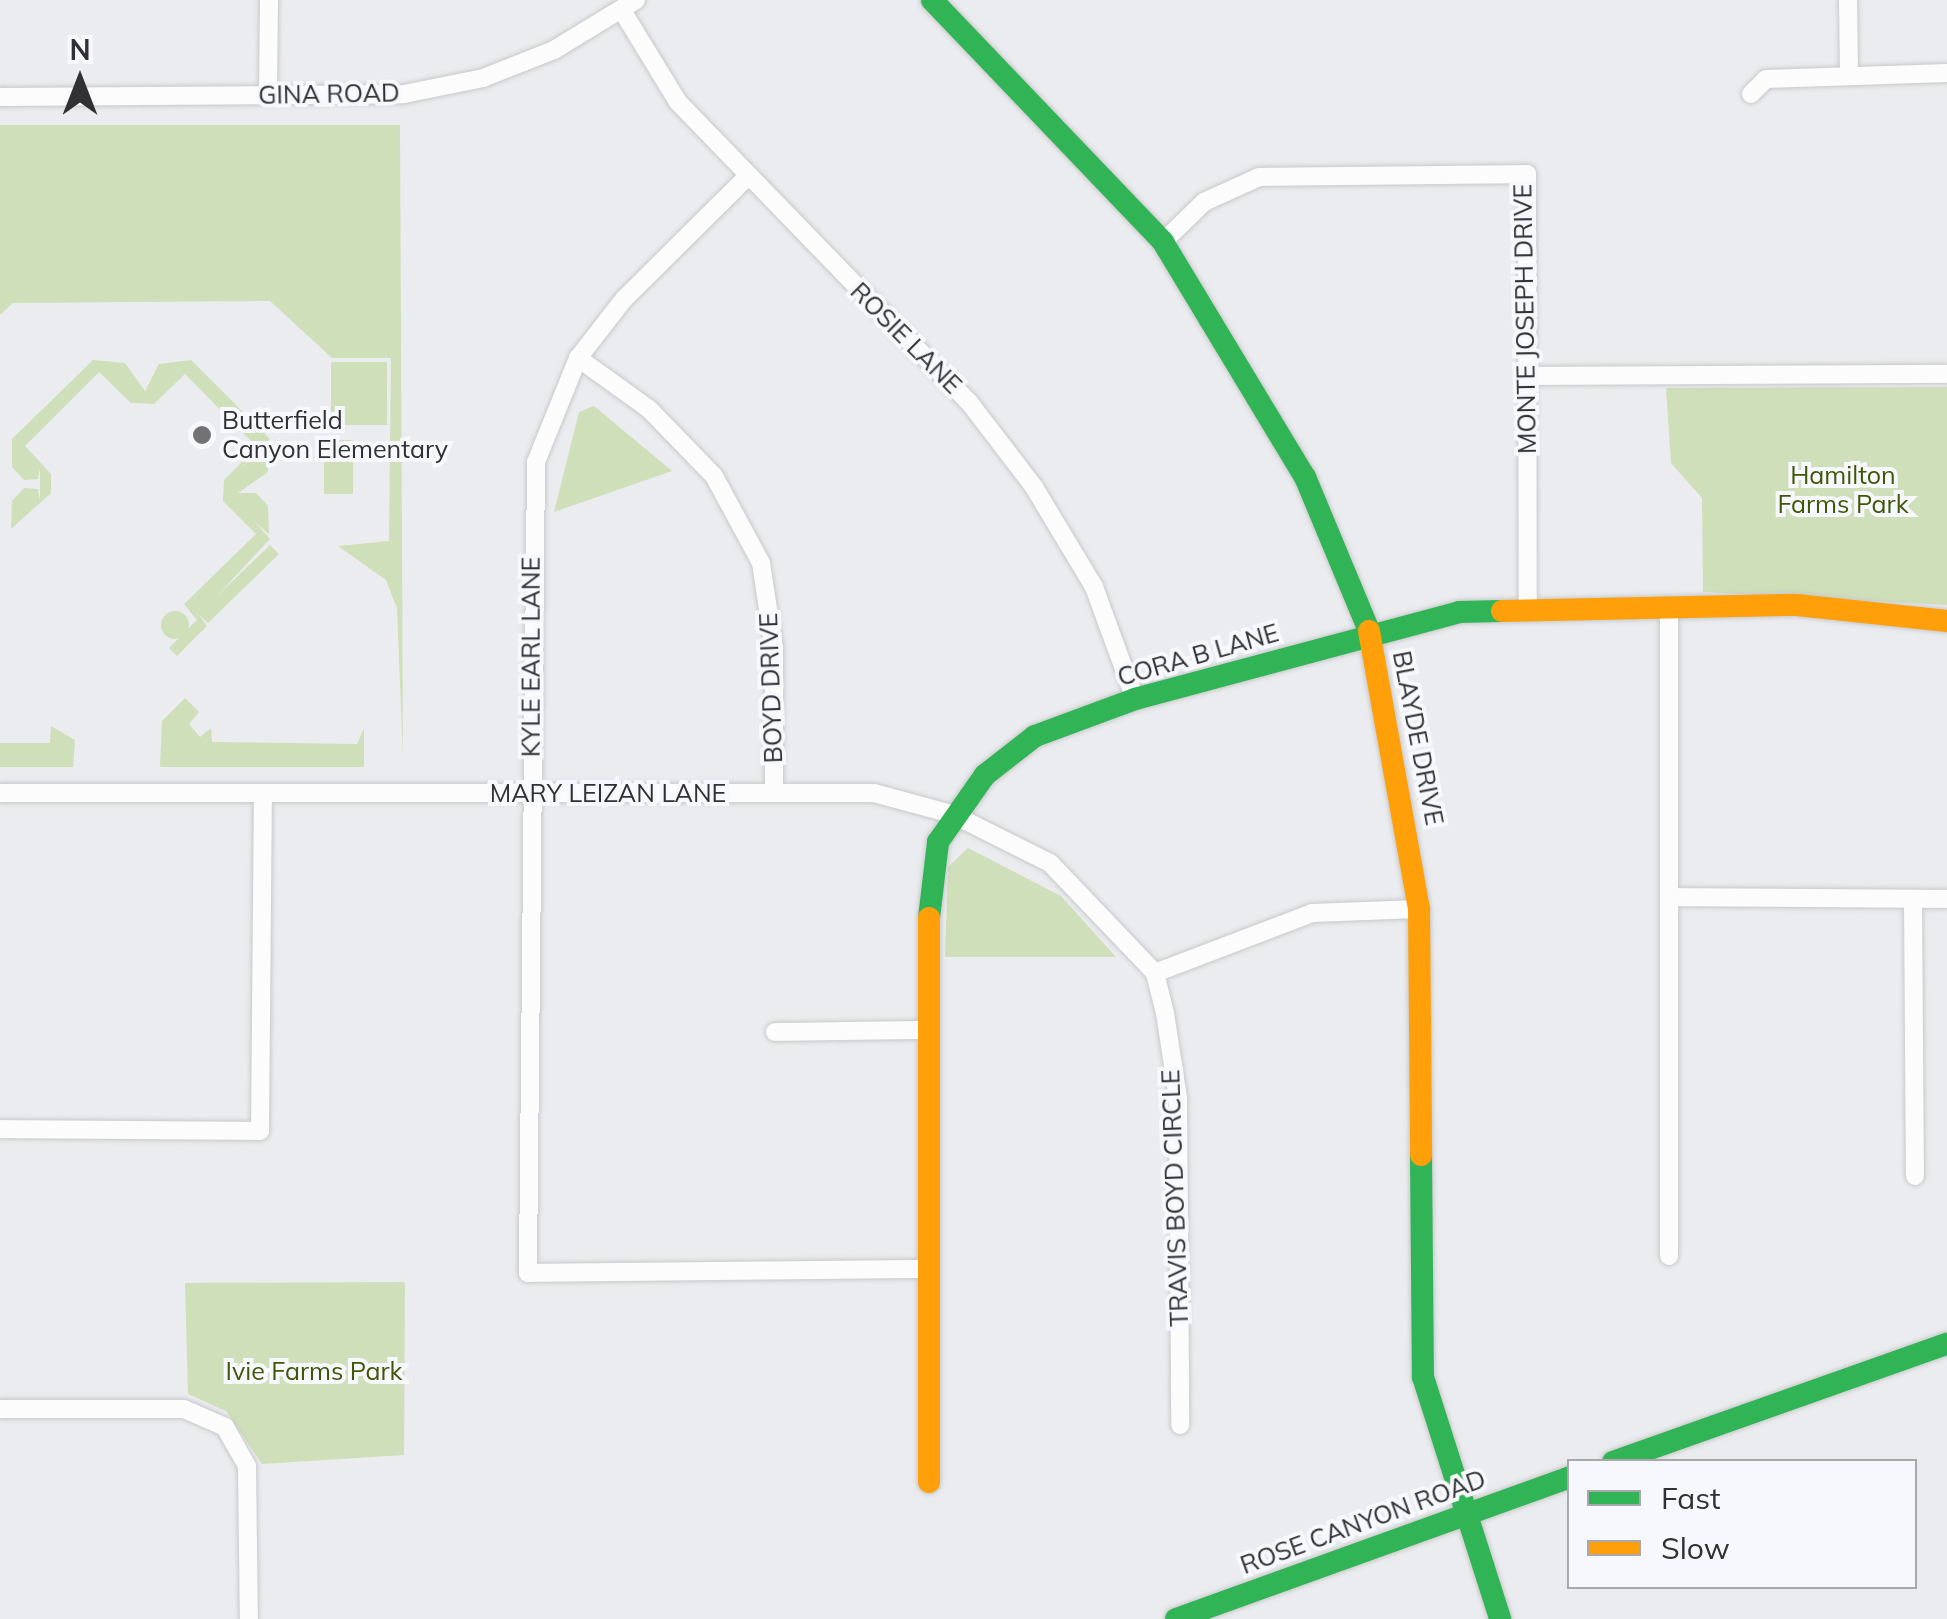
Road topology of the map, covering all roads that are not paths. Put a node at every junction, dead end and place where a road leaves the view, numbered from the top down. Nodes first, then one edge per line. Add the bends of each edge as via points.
1 (268, 0) edge
2 (932, 0) edge
3 (1848, 0) edge
4 (629, 6) edge
5 (1849, 73) junction
6 (1947, 73) edge
7 (1751, 94) dead end
8 (268, 95) junction
9 (0, 97) edge
10 (747, 177) junction
11 (1163, 242) junction
12 (578, 358) junction
13 (1947, 374) edge
14 (1528, 376) junction
15 (1528, 604) junction
16 (1669, 608) junction
17 (1947, 622) edge
18 (1371, 636) junction
19 (1135, 699) junction
20 (774, 792) junction
21 (0, 793) edge
22 (264, 793) junction
23 (531, 794) junction
24 (952, 814) junction
25 (1669, 897) junction
26 (1947, 899) edge
27 (1913, 901) junction
28 (1419, 909) junction
29 (1155, 973) junction
30 (926, 1030) junction
31 (775, 1032) dead end
32 (0, 1129) edge
33 (1916, 1176) dead end
34 (1669, 1256) dead end
35 (930, 1269) junction
36 (1947, 1344) edge
37 (0, 1409) edge
38 (1180, 1425) dead end
39 (1622, 1459) edge
40 (1567, 1478) edge
41 (928, 1482) dead end
42 (1468, 1513) junction
43 (249, 1619) edge
44 (1176, 1619) edge
45 (1500, 1619) edge

1 - 8 street
2 - 11 street, BLAYDE DRIVE
3 - 5 street
4 - 8 street, GINA ROAD via 483,78 404,94
4 - 10 street, ROSIE LANE via 678,102
5 - 6 street
5 - 7 street via 1766,79
8 - 9 street, GINA ROAD
10 - 12 street, KYLE EARL LANE via 624,299
10 - 19 street, ROSIE LANE via 969,402 1034,487 1094,587
11 - 14 street, MONTE JOSEPH DRIVE via 1204,202 1259,176 1527,174
11 - 18 street, BLAYDE DRIVE via 1305,478
12 - 20 street, BOYD DRIVE via 649,409 714,476 762,564 774,648
12 - 23 street, KYLE EARL LANE via 536,462
13 - 14 street
14 - 15 street, MONTE JOSEPH DRIVE
15 - 16 street, CORA B LANE
15 - 18 street, CORA B LANE
16 - 17 street, CORA B LANE via 1797,605
16 - 25 street
18 - 19 street, CORA B LANE
18 - 28 street, BLAYDE DRIVE
19 - 24 street, CORA B LANE via 1034,736
20 - 23 street, MARY LEIZAN LANE
20 - 24 street, MARY LEIZAN LANE via 874,793
21 - 22 street, MARY LEIZAN LANE
22 - 23 street, MARY LEIZAN LANE
22 - 32 street via 260,1131
23 - 35 street, KYLE EARL LANE via 528,1273
24 - 29 street, MARY LEIZAN LANE via 1050,863
24 - 30 street, CORA B LANE via 929,890
25 - 27 street
25 - 34 street
26 - 27 street
27 - 33 street
28 - 29 street via 1312,913
28 - 42 street, BLAYDE DRIVE via 1423,1378
29 - 38 street, TRAVIS BOYD CIRCLE via 1178,1098
30 - 31 street
30 - 35 street, CORA B LANE
35 - 41 street, CORA B LANE
36 - 39 street
37 - 43 street via 184,1408 225,1427 247,1466
40 - 42 street, ROSE CANYON ROAD
42 - 44 street, ROSE CANYON ROAD
42 - 45 street, BLAYDE DRIVE

